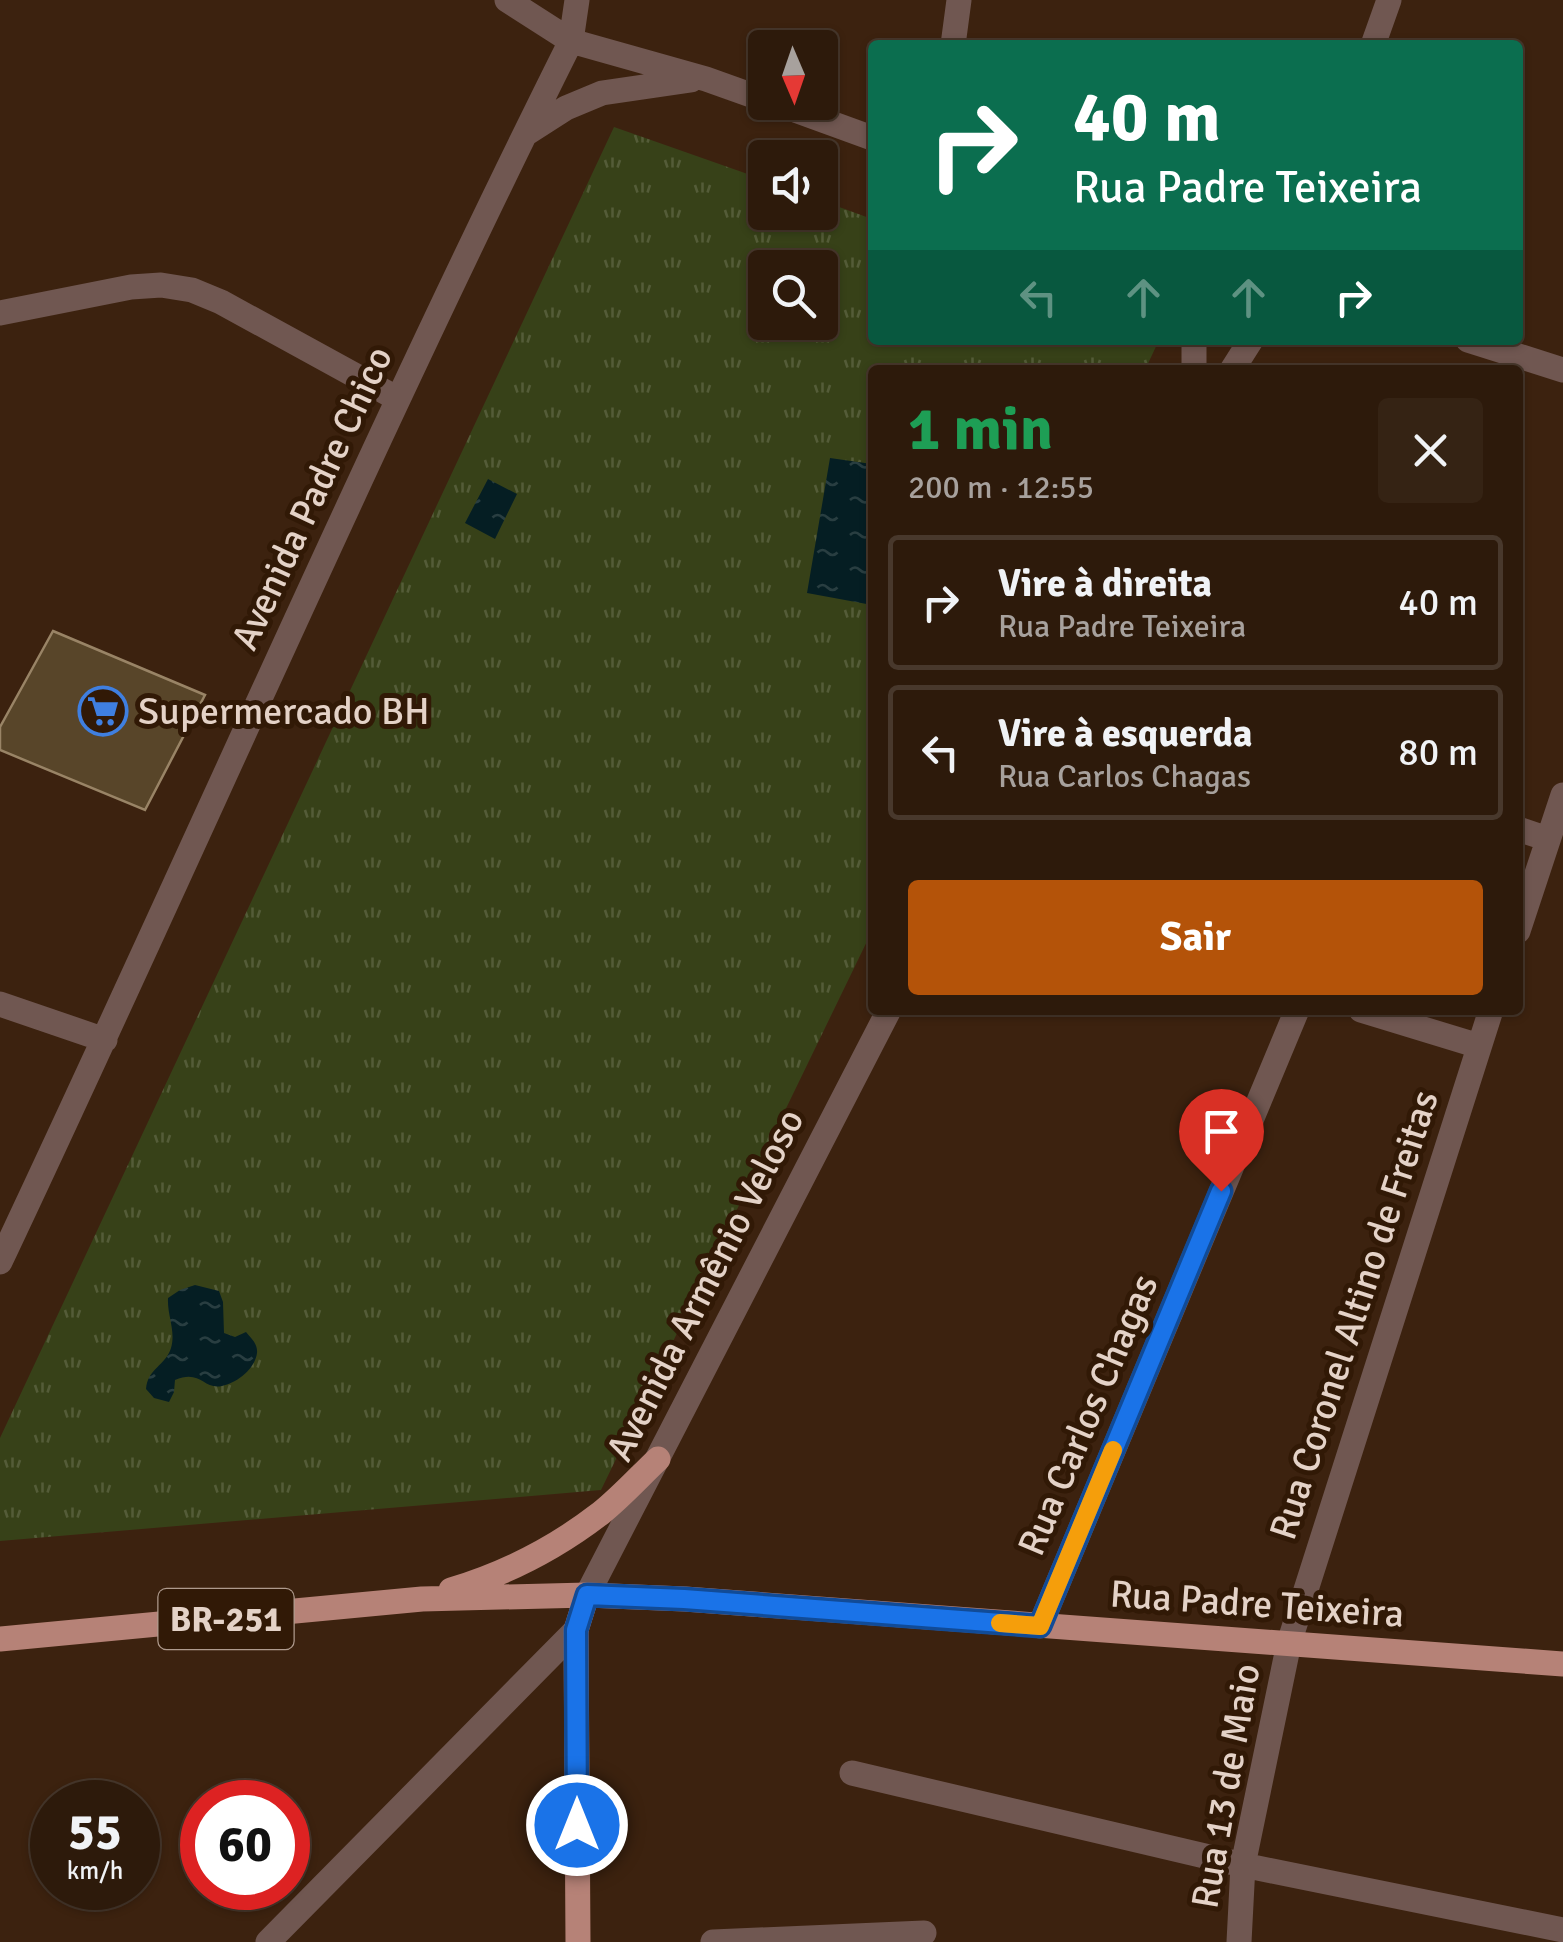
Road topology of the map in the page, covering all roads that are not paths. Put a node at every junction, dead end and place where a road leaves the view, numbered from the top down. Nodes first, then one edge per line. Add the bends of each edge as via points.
1 (508, 0) edge
2 (577, 0) edge
3 (960, 0) edge
4 (1389, 0) edge
5 (953, 40) edge
6 (1375, 40) edge
7 (571, 41) junction
8 (706, 78) junction
9 (748, 94) edge
10 (822, 120) edge
11 (524, 134) junction
12 (868, 137) edge
13 (0, 312) edge
14 (1484, 345) edge
15 (1563, 370) edge
16 (398, 400) junction
17 (1563, 795) edge
18 (1523, 830) edge
19 (1548, 839) junction
20 (1523, 916) edge
21 (0, 1004) edge
22 (887, 1015) edge
23 (1294, 1015) edge
24 (1378, 1015) edge
25 (1489, 1015) edge
26 (104, 1040) junction
27 (1480, 1046) junction
28 (0, 1262) edge
29 (658, 1459) junction
30 (587, 1595) junction
31 (422, 1599) junction
32 (0, 1626) edge
33 (1040, 1626) junction
34 (576, 1630) junction
35 (29, 1636) junction
36 (0, 1639) edge
37 (1288, 1644) junction
38 (1563, 1664) edge
39 (852, 1773) dead end
40 (1243, 1865) junction
41 (1563, 1930) edge
42 (924, 1933) dead end
43 (268, 1942) edge
44 (578, 1942) edge
45 (713, 1942) edge
46 (1239, 1942) edge

1 - 7 street
2 - 7 street, Avenida Padre Chico
3 - 5 street
4 - 6 street
7 - 8 street
7 - 11 street, Avenida Padre Chico
8 - 9 street
8 - 11 street via 602,93
10 - 12 street
11 - 16 street, Avenida Padre Chico
13 - 16 street via 131,287 192,290
14 - 15 street
16 - 26 street, Avenida Padre Chico
17 - 19 street
18 - 19 street
19 - 20 street
21 - 26 street
22 - 29 street, Avenida Armênio Veloso
23 - 33 street, Rua Carlos Chagas
24 - 27 street
25 - 27 street, Rua Coronel Altino de Freitas
26 - 28 street, Avenida Padre Chico
27 - 37 street, Rua Coronel Altino de Freitas
29 - 30 street, Avenida Armênio Veloso
29 - 31 main road via 602,1512 550,1548 489,1578
30 - 31 main road, BR-251
30 - 33 main road, Rua Padre Teixeira
30 - 34 main road
31 - 35 main road, BR-251
32 - 35 main road
33 - 37 main road, Rua Padre Teixeira
34 - 43 street
34 - 44 main road
35 - 36 main road, BR-251
37 - 38 main road, Rua Padre Teixeira
37 - 40 street, Rua 13 de Maio
39 - 40 street
40 - 41 street
40 - 46 street, Rua 13 de Maio
42 - 45 street

